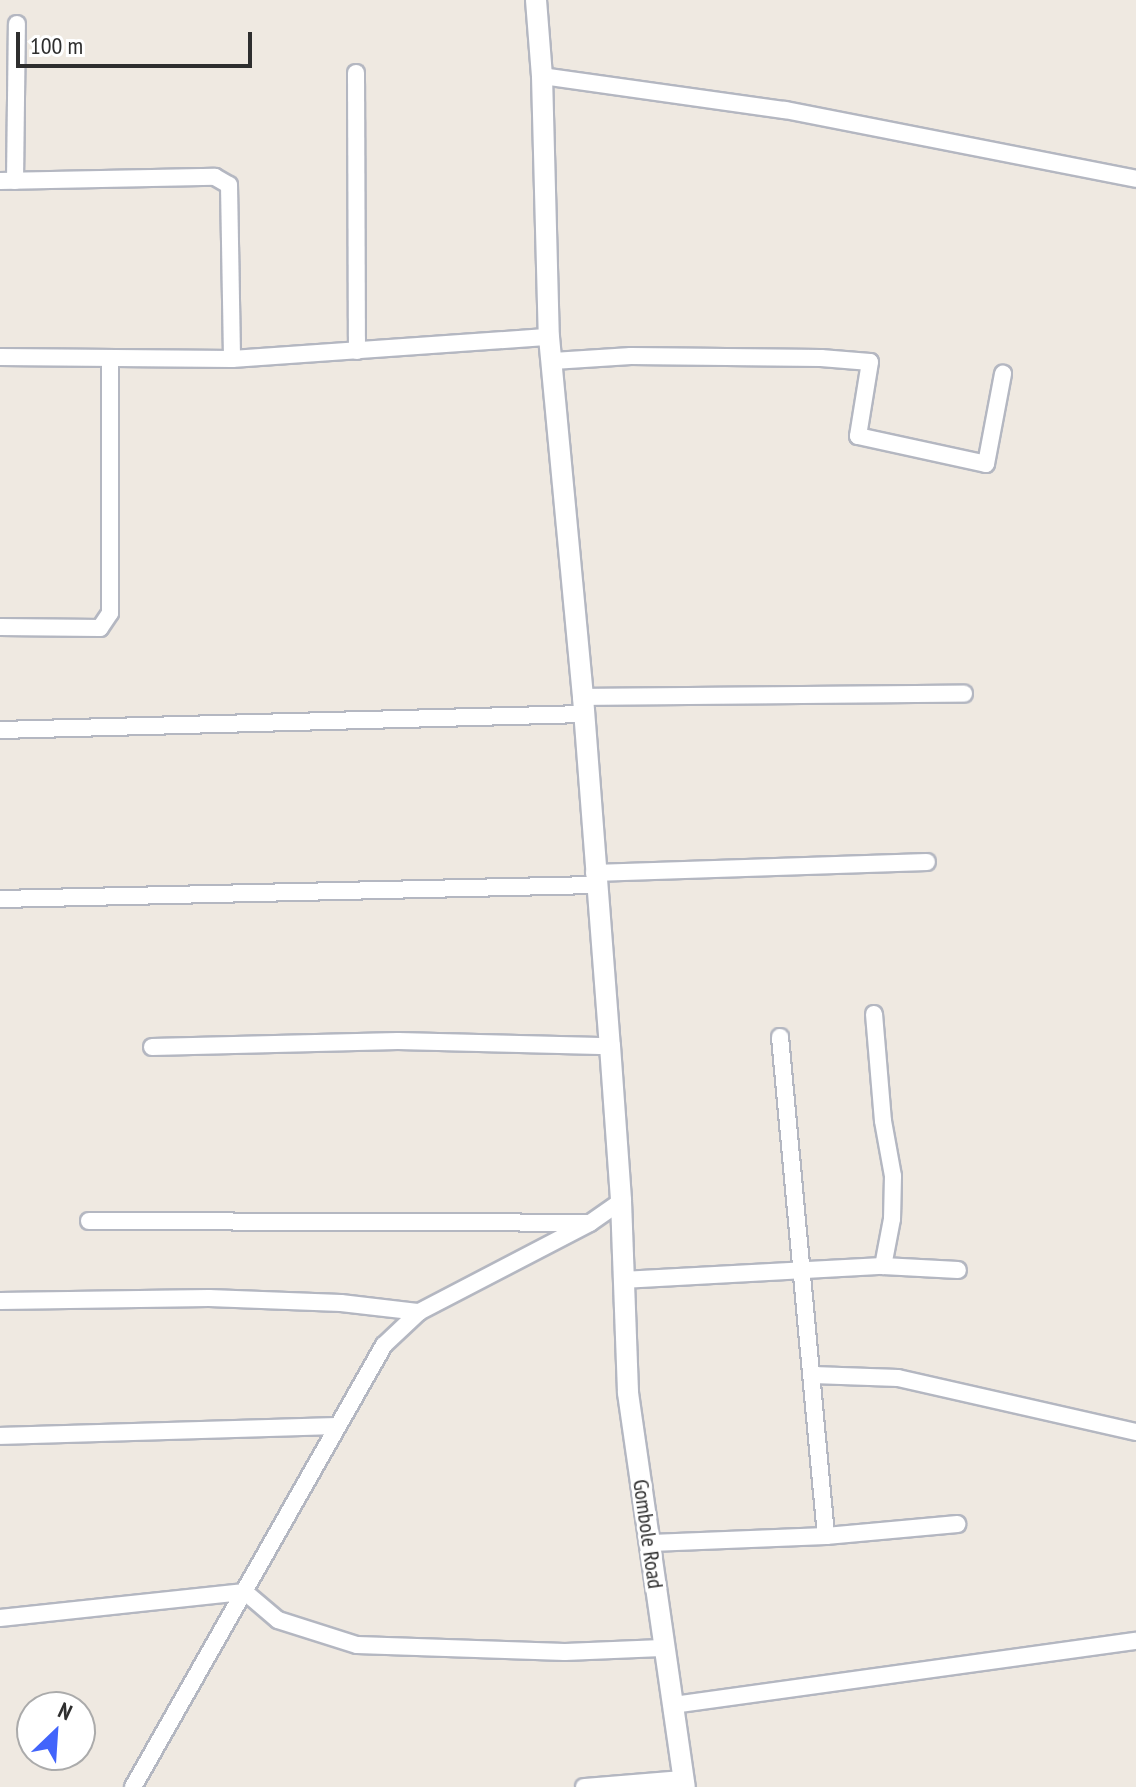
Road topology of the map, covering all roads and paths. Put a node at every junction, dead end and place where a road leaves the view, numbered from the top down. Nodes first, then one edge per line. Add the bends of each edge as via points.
1 (536, 0) edge
2 (17, 24) dead end
3 (356, 73) dead end
4 (542, 76) junction
5 (1136, 179) edge
6 (8, 181) edge
7 (549, 337) junction
8 (357, 351) junction
9 (0, 357) edge
10 (110, 358) junction
11 (232, 359) junction
12 (553, 361) junction
13 (1003, 374) dead end
14 (0, 627) edge
15 (964, 694) dead end
16 (583, 706) junction
17 (0, 730) edge
18 (927, 862) dead end
19 (595, 879) junction
20 (0, 899) edge
21 (874, 1014) dead end
22 (780, 1037) dead end
23 (610, 1046) junction
24 (152, 1047) dead end
25 (621, 1201) junction
26 (89, 1221) dead end
27 (590, 1223) junction
28 (883, 1266) junction
29 (958, 1270) dead end
30 (803, 1272) junction
31 (622, 1280) junction
32 (0, 1301) edge
33 (419, 1312) junction
34 (813, 1375) junction
35 (337, 1426) junction
36 (1136, 1432) edge
37 (0, 1436) edge
38 (957, 1524) dead end
39 (826, 1536) junction
40 (651, 1543) junction
41 (245, 1592) junction
42 (0, 1618) edge
43 (1136, 1641) edge
44 (662, 1648) junction
45 (673, 1705) junction
46 (684, 1783) edge
47 (133, 1787) edge
48 (584, 1787) edge

1 - 4 street, Gombole Road
2 - 6 street
3 - 8 street
4 - 5 street via 785,110
4 - 7 street, Gombole Road
6 - 11 street via 215,177 229,185
7 - 8 street
7 - 12 street, Gombole Road
8 - 11 street
9 - 10 street
10 - 11 street
10 - 14 street via 110,613 100,628
12 - 13 street via 631,356 870,362 858,436 986,464
12 - 16 street, Gombole Road
15 - 16 street
16 - 17 street
16 - 19 street, Gombole Road
18 - 19 street
19 - 20 street
19 - 23 street, Gombole Road
21 - 28 street via 893,1176
22 - 30 street
23 - 24 street via 398,1041
23 - 25 street, Gombole Road
25 - 27 street
25 - 31 street, Gombole Road
26 - 27 street
27 - 33 street
28 - 29 street
28 - 30 street
30 - 31 street
30 - 34 street
31 - 40 street, Gombole Road via 628,1393
32 - 33 street via 209,1298
33 - 35 street via 384,1345
34 - 36 street via 898,1378
34 - 39 street
35 - 37 street
35 - 41 street
38 - 39 street
39 - 40 street
40 - 44 street, Gombole Road
41 - 42 street
41 - 44 street via 278,1620 357,1645 565,1652
41 - 47 street
43 - 45 street
44 - 45 street, Gombole Road
45 - 46 street, Gombole Road
46 - 48 street

